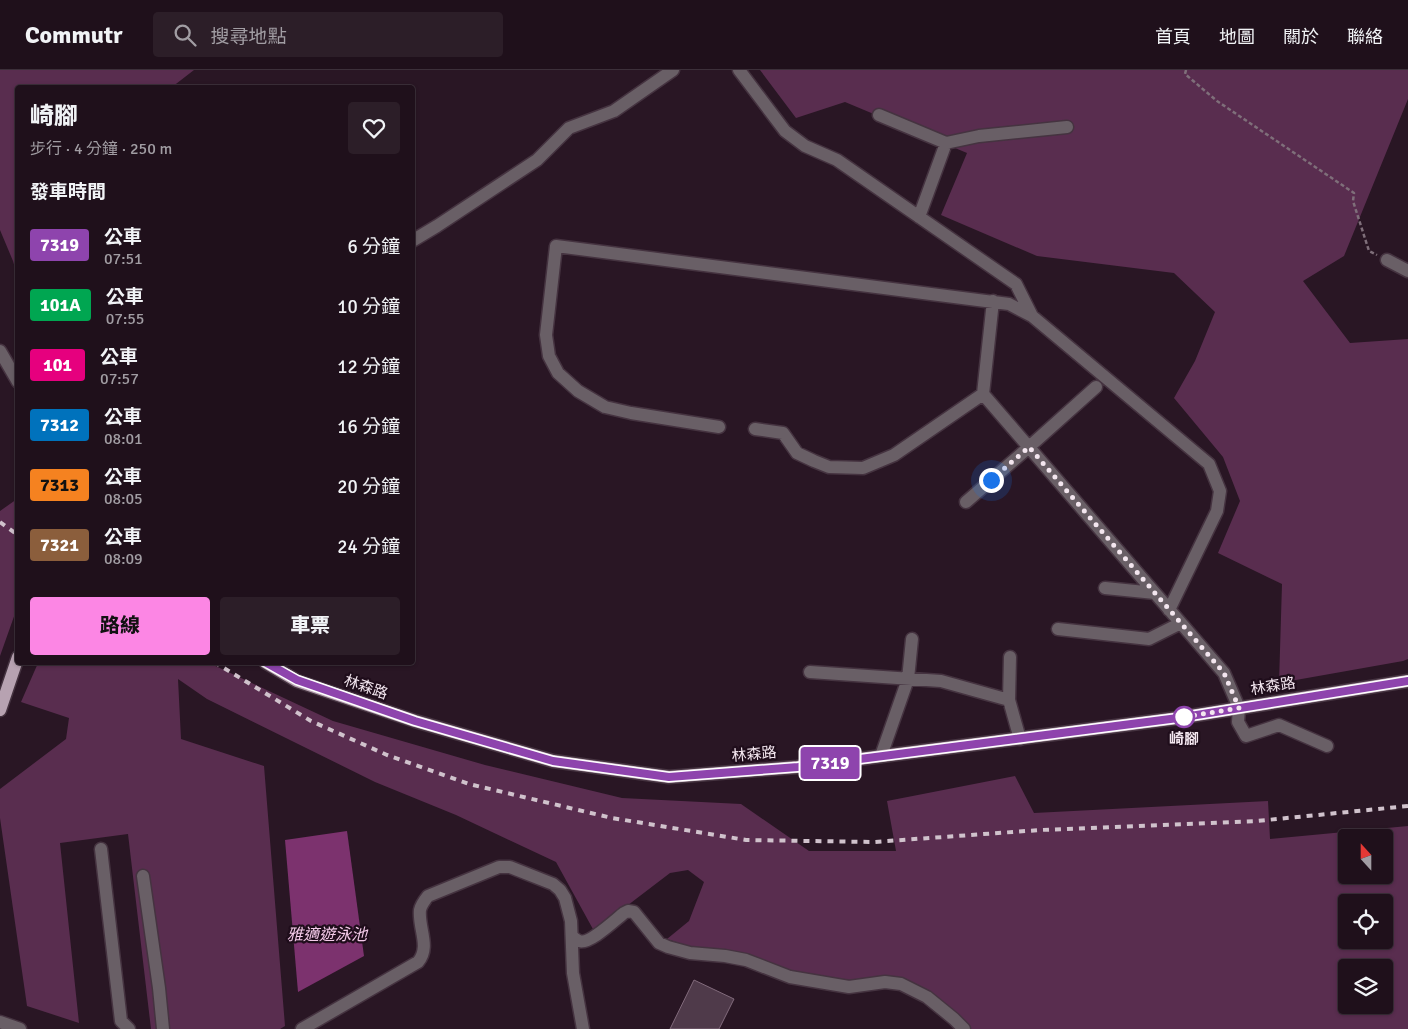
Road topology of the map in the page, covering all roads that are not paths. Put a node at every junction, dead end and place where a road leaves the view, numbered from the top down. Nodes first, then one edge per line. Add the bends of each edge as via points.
1 (673, 70) edge
2 (739, 70) edge
3 (879, 114) dead end
4 (1067, 126) dead end
5 (946, 143) junction
6 (919, 217) junction
7 (415, 239) edge
8 (1387, 260) road end
9 (1408, 271) edge
10 (993, 301) junction
11 (1032, 316) junction
12 (0, 351) edge
13 (15, 377) edge
14 (1096, 386) dead end
15 (983, 394) junction
16 (719, 427) dead end
17 (754, 429) dead end
18 (1029, 447) junction
19 (966, 502) dead end
20 (1105, 588) dead end
21 (1155, 593) junction
22 (1169, 610) junction
23 (1181, 623) junction
24 (1058, 629) dead end
25 (912, 639) dead end
26 (1010, 656) dead end
27 (15, 665) edge
28 (270, 665) edge
29 (810, 672) dead end
30 (908, 679) junction
31 (1408, 681) edge
32 (1009, 700) junction
33 (1239, 708) junction
34 (0, 710) edge
35 (1020, 739) junction
36 (1327, 746) dead end
37 (881, 756) junction
38 (101, 849) dead end
39 (144, 876) dead end
40 (572, 936) junction
41 (0, 1022) edge
42 (20, 1029) edge
43 (129, 1029) edge
44 (163, 1029) edge
45 (302, 1029) edge
46 (583, 1029) edge
47 (964, 1029) edge

1 - 7 street via 614,111 569,128 537,160
2 - 6 street via 785,131 805,146 837,160
3 - 5 street
4 - 5 street
5 - 6 street
6 - 11 street via 1016,284
8 - 9 street
10 - 11 street via 1009,304
10 - 15 street
10 - 16 street via 556,246 546,334 549,356 558,373 578,391 605,407
11 - 22 street via 1209,464 1220,491 1218,512
12 - 13 street
14 - 18 street
15 - 17 street via 894,455 864,468 829,467 797,452 783,433
15 - 18 street
18 - 19 street
18 - 21 street
20 - 21 street
21 - 22 street
22 - 23 street
23 - 24 street via 1149,639
23 - 33 street via 1224,673
25 - 30 street
26 - 32 street
27 - 34 main road
28 - 37 main road, 林森路 via 297,680 415,721 553,761 669,777 798,767
29 - 30 street
30 - 32 street via 941,680
30 - 37 street
31 - 33 main road, 林森路
32 - 35 street
33 - 35 main road, 林森路
33 - 36 street via 1238,722 1246,736 1279,725
35 - 37 main road, 林森路
38 - 43 street via 121,1021
39 - 44 street
40 - 45 street via 565,898 560,890 521,871 499,867 428,896 420,912 425,949 423,957
40 - 46 street via 573,973
40 - 47 street via 585,941 624,913 634,912 659,942 690,953 746,960 790,976 849,987 885,982 901,984 927,996
41 - 42 street

